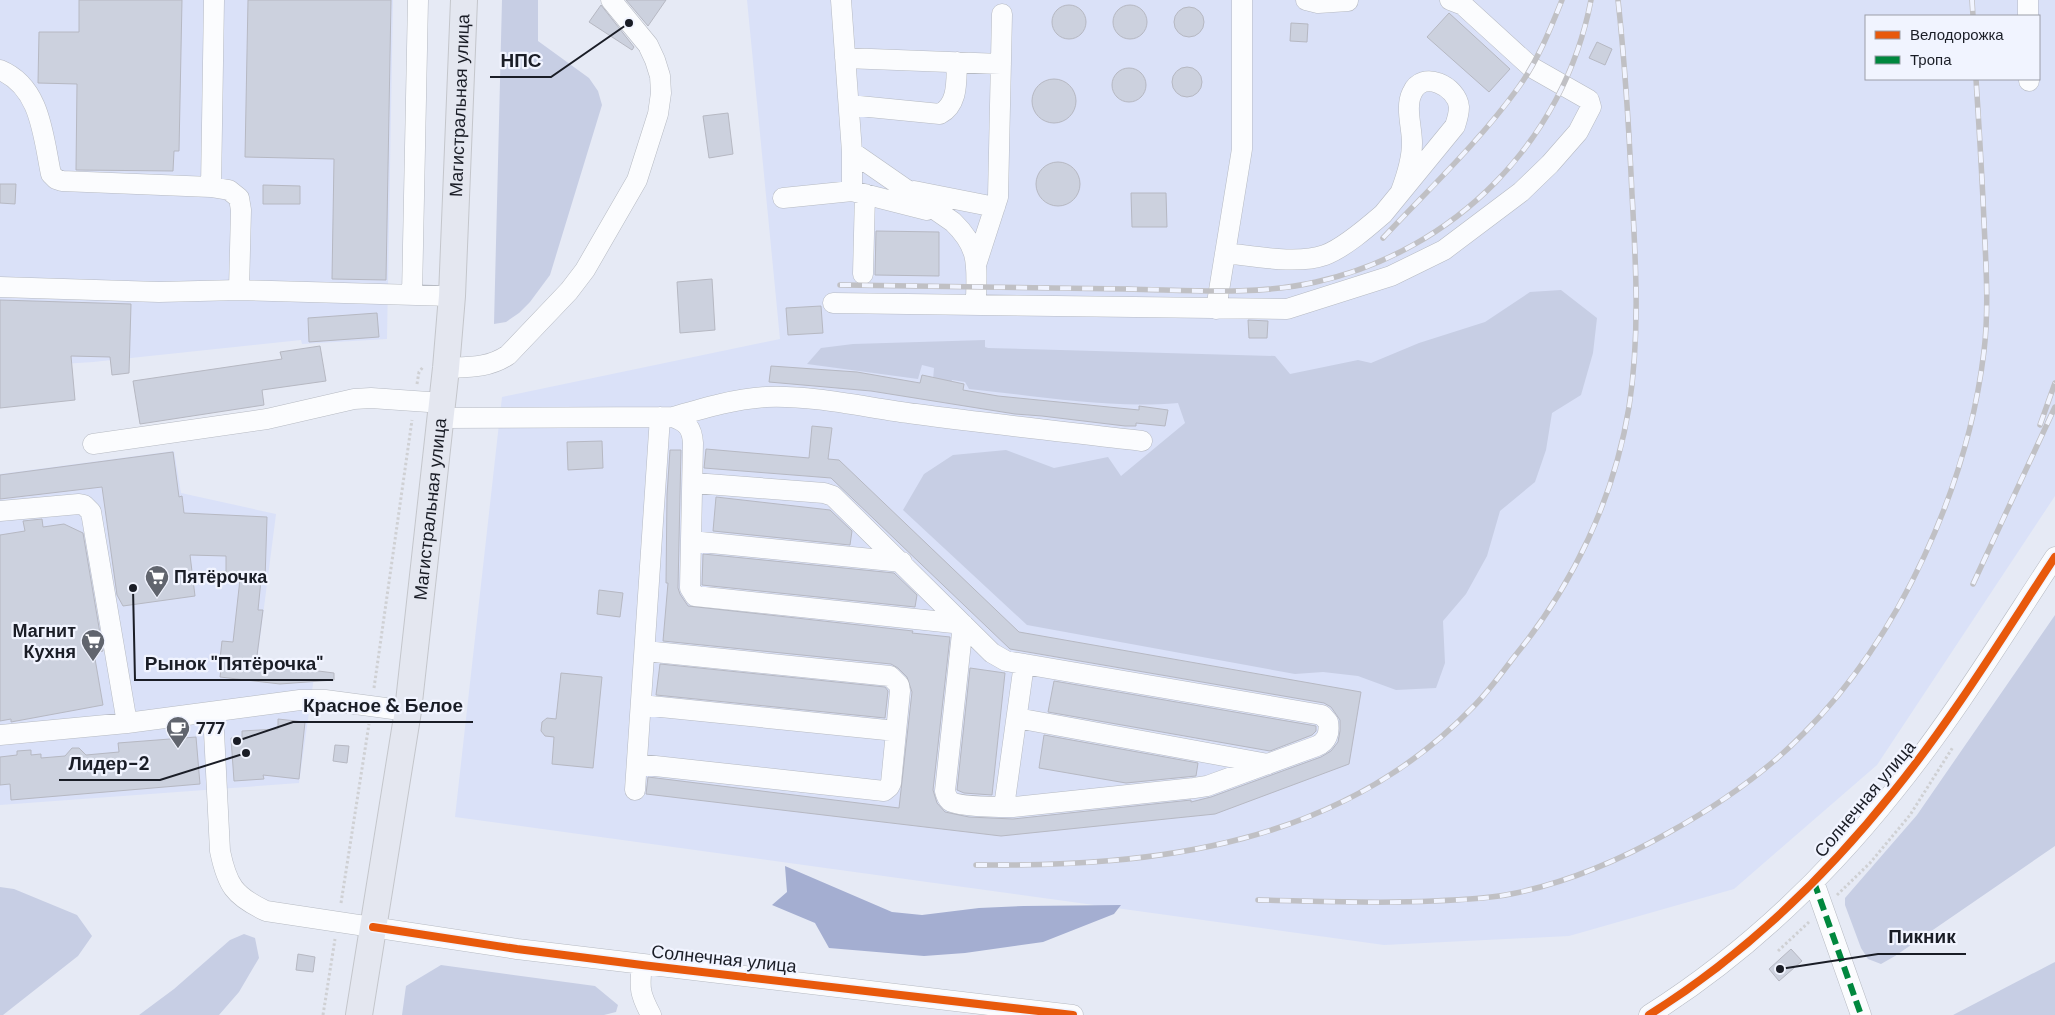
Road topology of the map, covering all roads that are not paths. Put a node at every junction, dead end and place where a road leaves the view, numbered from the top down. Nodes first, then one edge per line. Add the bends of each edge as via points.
1 (214, 0) edge
2 (418, 0) edge
3 (464, 0) edge
4 (611, 0) edge
5 (841, 0) edge
6 (1306, 0) edge
7 (1450, 0) edge
8 (2028, 0) edge
9 (1348, 1) dead end
10 (1245, 4) edge
11 (1002, 14) dead end
12 (2028, 15) edge
13 (845, 58) junction
14 (957, 62) junction
15 (1001, 64) junction
16 (0, 70) edge
17 (849, 105) junction
18 (852, 152) junction
19 (210, 187) junction
20 (906, 190) junction
21 (1401, 191) junction
22 (858, 193) junction
23 (782, 198) dead end
24 (995, 207) junction
25 (941, 214) junction
26 (1225, 253) junction
27 (976, 264) junction
28 (863, 274) dead end
29 (0, 287) edge
30 (239, 290) junction
31 (412, 295) junction
32 (452, 296) junction
33 (833, 303) dead end
34 (976, 305) junction
35 (1216, 309) junction
36 (438, 365) junction
37 (442, 410) junction
38 (667, 417) junction
39 (1142, 441) dead end
40 (92, 444) dead end
41 (694, 483) junction
42 (0, 511) edge
43 (864, 525) junction
44 (692, 541) junction
45 (2055, 557) edge
46 (860, 558) junction
47 (902, 562) junction
48 (933, 593) junction
49 (930, 621) junction
50 (964, 624) junction
51 (961, 649) junction
52 (645, 651) junction
53 (992, 653) junction
54 (1024, 664) junction
55 (641, 705) junction
56 (408, 711) junction
57 (213, 712) junction
58 (1017, 718) junction
59 (127, 723) junction
60 (896, 731) junction
61 (0, 735) edge
62 (637, 764) junction
63 (1268, 764) junction
64 (635, 790) dead end
65 (1004, 807) junction
66 (1814, 882) junction
67 (373, 927) junction
68 (642, 965) junction
69 (359, 1015) edge
70 (650, 1015) edge
71 (1073, 1015) edge
72 (1649, 1015) edge
73 (1861, 1015) edge

1 - 19 street
2 - 31 street
3 - 32 main road, Магистральная улица
4 - 36 street via 648,45 660,76 658,114 637,180 585,270 508,355 485,366
5 - 13 street
6 - 9 street via 1318,3
7 - 35 street via 1463,5 1531,67 1589,100 1590,112 1578,132 1521,192 1444,250 1419,263 1366,285 1287,309
8 - 12 street
10 - 26 street via 1242,149
11 - 15 street
13 - 14 street
13 - 17 street
14 - 15 street
14 - 17 street via 953,100 940,114
15 - 24 street via 998,197
16 - 19 street via 11,74 36,105 51,174 56,179 62,182
17 - 18 street
18 - 20 street
18 - 22 street
19 - 30 street via 229,190 239,198
20 - 24 street
20 - 25 street
21 - 21 street via 1455,126 1459,108 1457,99 1451,90 1436,82 1420,83 1411,93 1412,150
21 - 26 street via 1371,224 1327,255 1297,259
22 - 23 street
22 - 25 street
22 - 28 street
24 - 27 street
25 - 27 street via 970,241
26 - 35 street
27 - 34 street
29 - 30 street via 159,292
30 - 31 street
31 - 32 street
32 - 36 main road, Магистральная улица
33 - 34 street
34 - 35 street
36 - 37 main road, Магистральная улица
37 - 38 street
37 - 40 street via 415,401 354,399 267,419
37 - 56 main road, Магистральная улица
38 - 39 street via 732,401 768,397 858,405
38 - 41 street via 683,420 689,426
38 - 52 street
41 - 43 street via 824,493 838,500
41 - 44 street
42 - 59 street via 79,504 91,512
43 - 46 street
43 - 47 street
44 - 46 street
44 - 49 street via 690,588 699,598
45 - 66 street, Солнечная улица via 1934,738 1883,805
46 - 47 street
47 - 48 street
48 - 49 street
48 - 50 street
49 - 50 street
50 - 51 street
50 - 53 street
51 - 53 street
51 - 65 street via 946,796 953,803
52 - 55 street
52 - 60 street via 890,676 899,686
53 - 54 street via 1006,661
54 - 58 street
54 - 63 street via 1322,715 1328,719 1327,737 1321,744
55 - 60 street
55 - 62 street
56 - 57 street via 317,700
56 - 67 main road, Магистральная улица
57 - 59 street
57 - 67 street, Солнечная улица via 220,851 224,873 234,890 247,902 266,911
58 - 63 street
58 - 65 street
59 - 61 street
60 - 62 street via 891,783 884,791 878,792
62 - 64 street
63 - 65 street via 1194,788
66 - 72 street, Солнечная улица via 1716,970
66 - 73 street
67 - 68 street, Солнечная улица
67 - 69 main road, Магистральная улица
68 - 70 street via 639,987
68 - 71 street, Солнечная улица

